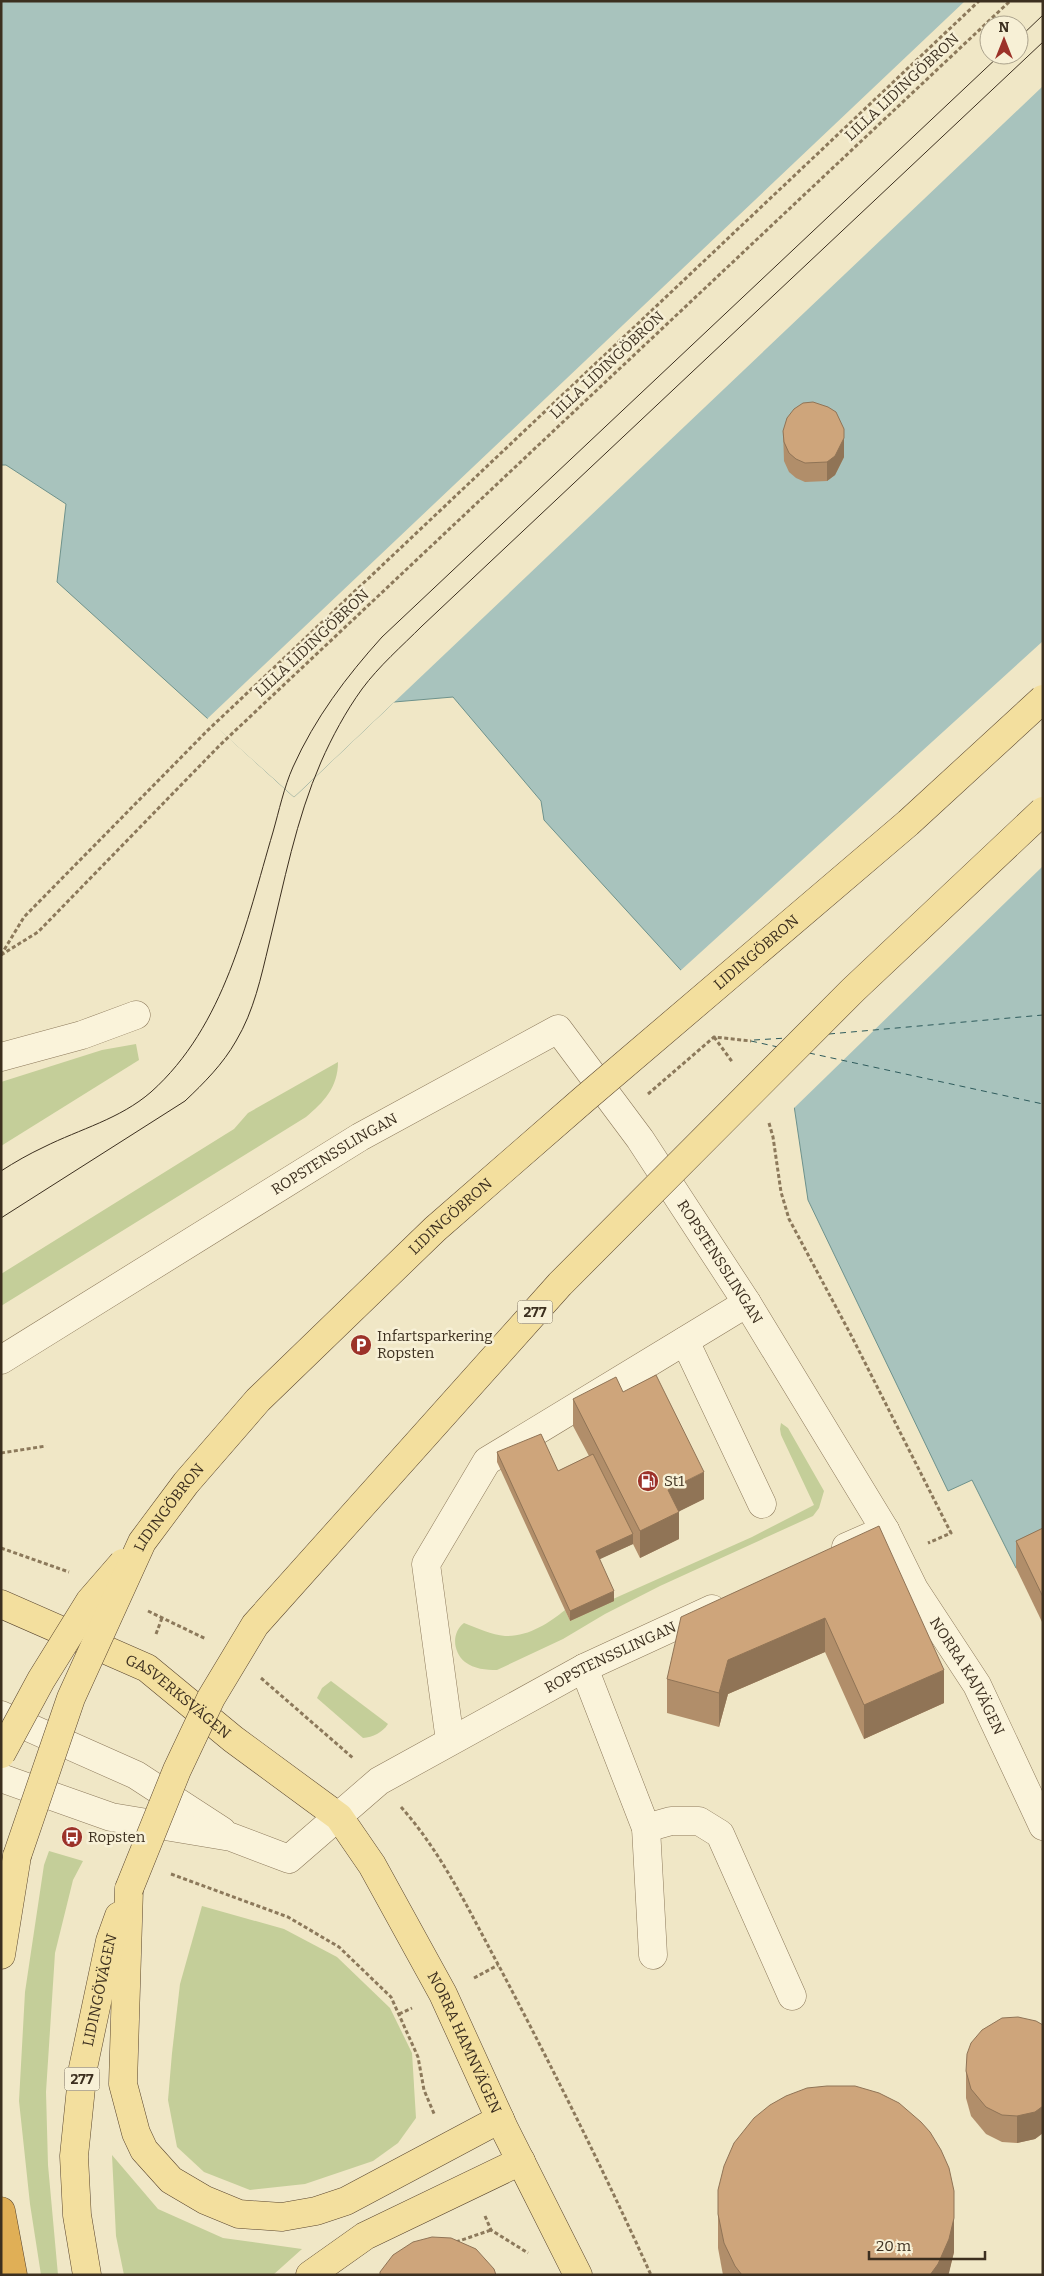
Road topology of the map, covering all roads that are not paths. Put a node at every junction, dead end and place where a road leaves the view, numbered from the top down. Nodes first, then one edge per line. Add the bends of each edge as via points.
1 (1043, 699) edge
2 (1043, 811) edge
3 (136, 1015) dead end
4 (1, 1057) edge
5 (747, 1303) junction
6 (685, 1340) junction
7 (1, 1360) edge
8 (762, 1504) dead end
9 (884, 1530) junction
10 (142, 1542) junction
11 (823, 1558) edge
12 (734, 1599) edge
13 (1, 1604) edge
14 (584, 1668) junction
15 (1, 1715) edge
16 (450, 1741) junction
17 (1, 1754) edge
18 (1, 1778) edge
19 (339, 1817) junction
20 (1043, 1826) edge
21 (646, 1828) junction
22 (231, 1837) junction
23 (129, 1889) junction
24 (1, 1955) edge
25 (653, 1955) dead end
26 (792, 1996) dead end
27 (500, 2119) junction
28 (521, 2161) junction
29 (1, 2212) edge
30 (13, 2275) edge
31 (87, 2275) edge
32 (310, 2275) edge
33 (578, 2275) edge

1 - 10 main road, LIDINGÖBRON, bridge via 908,824 428,1236 258,1400 186,1483
2 - 23 main road, 277, bridge via 853,990 560,1284 255,1625 207,1706 177,1770
3 - 4 street via 82,1035
5 - 6 street
5 - 7 street, ROPSTENSSLINGAN via 640,1139 558,1029 360,1137
5 - 9 street, ROPSTENSSLINGAN
6 - 8 street
6 - 16 street via 487,1461 426,1564
9 - 11 street
9 - 20 street, NORRA KAJVÄGEN via 914,1589 977,1685
10 - 17 main road, bridge via 90,1601 41,1680
10 - 24 main road, LIDINGÖBRON, bridge via 71,1698 17,1856
12 - 14 street, ROPSTENSSLINGAN
13 - 19 main road, GASVERKSVÄGEN via 147,1668 233,1739
14 - 16 street, ROPSTENSSLINGAN
14 - 21 street
15 - 22 street via 136,1775
16 - 19 street, ROPSTENSSLINGAN via 379,1782
18 - 22 street via 110,1817
19 - 22 street, ROPSTENSSLINGAN via 289,1859
19 - 27 main road, NORRA HAMNVÄGEN via 372,1865 443,1994
21 - 25 street
21 - 26 street via 671,1820 699,1821 720,1834
23 - 27 main road via 123,2084 144,2150 171,2180 205,2200 239,2214 282,2217 316,2211 346,2201
23 - 31 main road, LIDINGÖVÄGEN / 277 via 110,1942 83,2068 74,2156 77,2215
27 - 28 main road, NORRA HAMNVÄGEN
28 - 32 main road via 365,2236
28 - 33 main road, NORRA HAMNVÄGEN
29 - 30 highway

